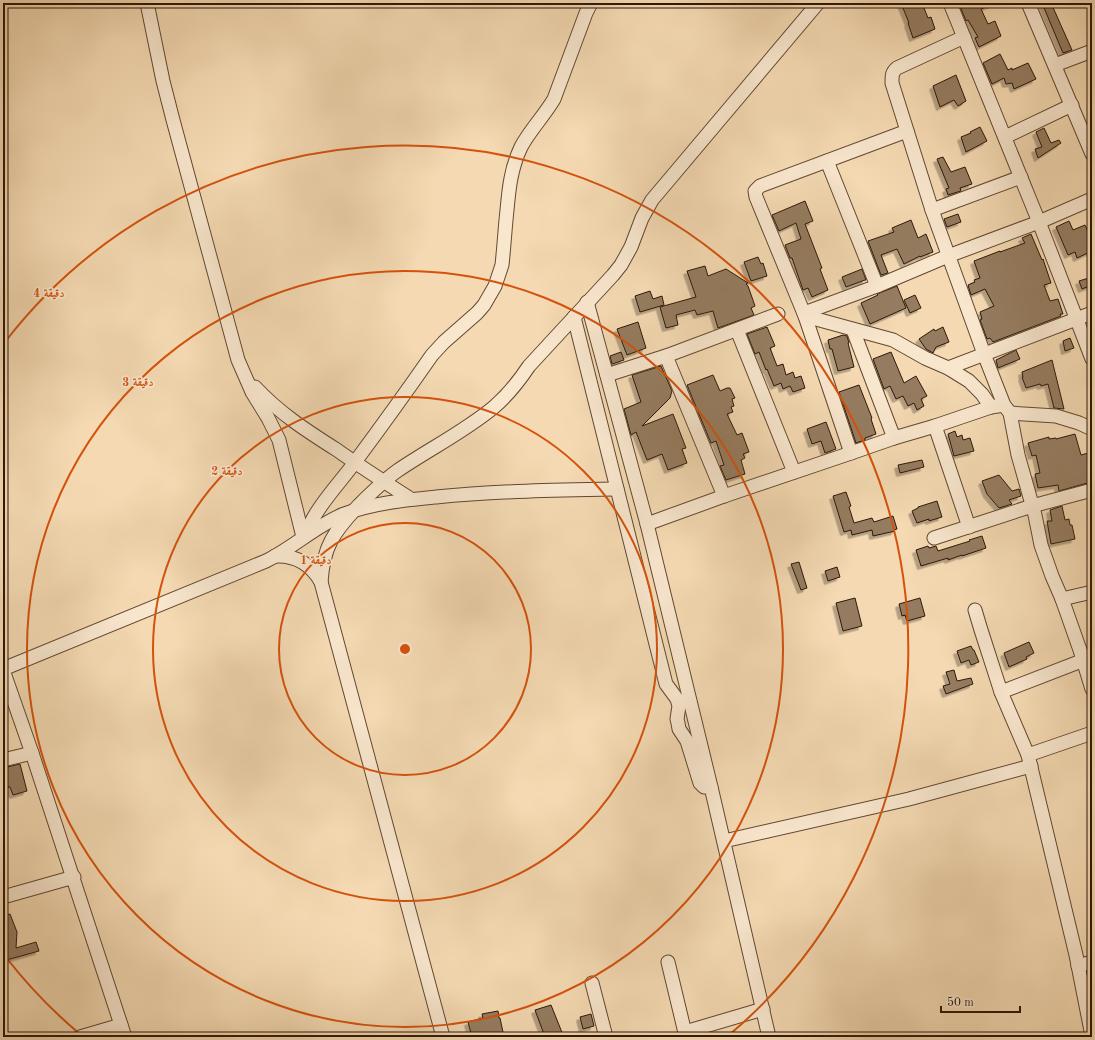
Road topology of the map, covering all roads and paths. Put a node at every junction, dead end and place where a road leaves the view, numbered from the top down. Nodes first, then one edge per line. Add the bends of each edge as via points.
1 (147, 3) edge
2 (591, 3) edge
3 (818, 3) edge
4 (950, 3) edge
5 (1028, 3) edge
6 (964, 37) junction
7 (1092, 52) edge
8 (1055, 65) junction
9 (1072, 105) junction
10 (907, 131) junction
11 (1005, 137) junction
12 (1092, 154) edge
13 (826, 161) junction
14 (1021, 177) junction
15 (1092, 199) edge
16 (932, 210) junction
17 (1039, 222) junction
18 (948, 256) junction
19 (877, 286) junction
20 (587, 302) junction
21 (1092, 313) edge
22 (778, 314) dead end
23 (805, 314) junction
24 (574, 317) junction
25 (1077, 319) junction
26 (737, 330) junction
27 (854, 330) junction
28 (984, 354) junction
29 (666, 356) junction
30 (1092, 359) edge
31 (948, 368) junction
32 (607, 375) junction
33 (245, 376) junction
34 (991, 407) junction
35 (1007, 409) junction
36 (935, 426) junction
37 (1092, 429) edge
38 (894, 438) junction
39 (851, 453) junction
40 (355, 463) junction
41 (794, 472) junction
42 (383, 482) junction
43 (617, 488) junction
44 (1092, 490) edge
45 (724, 496) junction
46 (411, 499) junction
47 (1032, 506) junction
48 (353, 511) junction
49 (646, 524) junction
50 (969, 527) junction
51 (304, 536) junction
52 (934, 538) dead end
53 (275, 556) junction
54 (321, 582) junction
55 (1092, 592) edge
56 (1062, 599) junction
57 (975, 610) dead end
58 (1084, 660) junction
59 (3, 670) edge
60 (1091, 682) edge
61 (1001, 692) junction
62 (1092, 733) edge
63 (32, 753) junction
64 (3, 760) edge
65 (1029, 761) junction
66 (711, 787) junction
67 (724, 841) junction
68 (74, 877) junction
69 (3, 897) edge
70 (668, 962) dead end
71 (1092, 962) edge
72 (1078, 966) junction
73 (592, 983) dead end
74 (763, 1009) junction
75 (123, 1031) edge
76 (686, 1034) edge
77 (1092, 1036) edge
78 (80, 1037) edge
79 (444, 1037) edge
80 (606, 1037) edge
81 (770, 1037) edge

1 - 33 street via 173,120 238,360
2 - 40 street via 554,99 528,135 516,157 509,188 502,265 490,296 478,313 432,355
3 - 20 street via 652,200 624,261
4 - 6 street
5 - 8 street
6 - 10 street via 892,72 892,82
6 - 11 street
7 - 8 street
8 - 9 street
9 - 11 street
9 - 12 street
10 - 13 street
10 - 16 street
11 - 14 street
13 - 19 street
13 - 23 street via 760,186 755,191
14 - 16 street
14 - 17 street
15 - 17 street
16 - 18 street
17 - 18 street
17 - 25 street
18 - 19 street
18 - 28 street
19 - 23 street
20 - 24 street
20 - 32 street
21 - 25 street
22 - 26 street
23 - 27 street
23 - 39 street
24 - 42 street via 495,406
24 - 43 street
25 - 28 street
25 - 30 street
26 - 29 street
26 - 41 street
27 - 31 street via 893,340
27 - 38 street
28 - 31 street
28 - 35 street
29 - 32 street
29 - 45 street
31 - 34 street via 969,381
32 - 49 street
33 - 40 street via 282,413
33 - 51 street via 279,440
34 - 35 street
34 - 36 street
35 - 37 street via 1056,416
35 - 47 street
36 - 38 street
36 - 50 street
38 - 39 street
39 - 41 street
40 - 42 street
40 - 51 street via 317,512
41 - 45 street
42 - 46 street
42 - 48 street
43 - 46 street via 520,491
43 - 66 street via 666,684 678,702 679,729 688,741 700,783 704,787
44 - 47 street
45 - 49 street
46 - 48 street
47 - 50 street
47 - 56 street via 1041,545
48 - 51 street
48 - 54 street via 330,542 325,555
49 - 66 street
50 - 52 street
51 - 53 street
53 - 54 street via 289,557 302,562 314,571
53 - 59 street
54 - 79 street
55 - 56 street
56 - 58 street
57 - 61 street
58 - 60 street
58 - 61 street
59 - 63 street
61 - 65 street
62 - 65 street
63 - 64 street
63 - 68 street
65 - 67 street via 909,799
65 - 72 street
66 - 67 street
67 - 74 street
68 - 69 street
68 - 75 street
70 - 76 street
71 - 72 street
72 - 77 street
73 - 80 street
74 - 76 street
74 - 81 street
75 - 78 street

